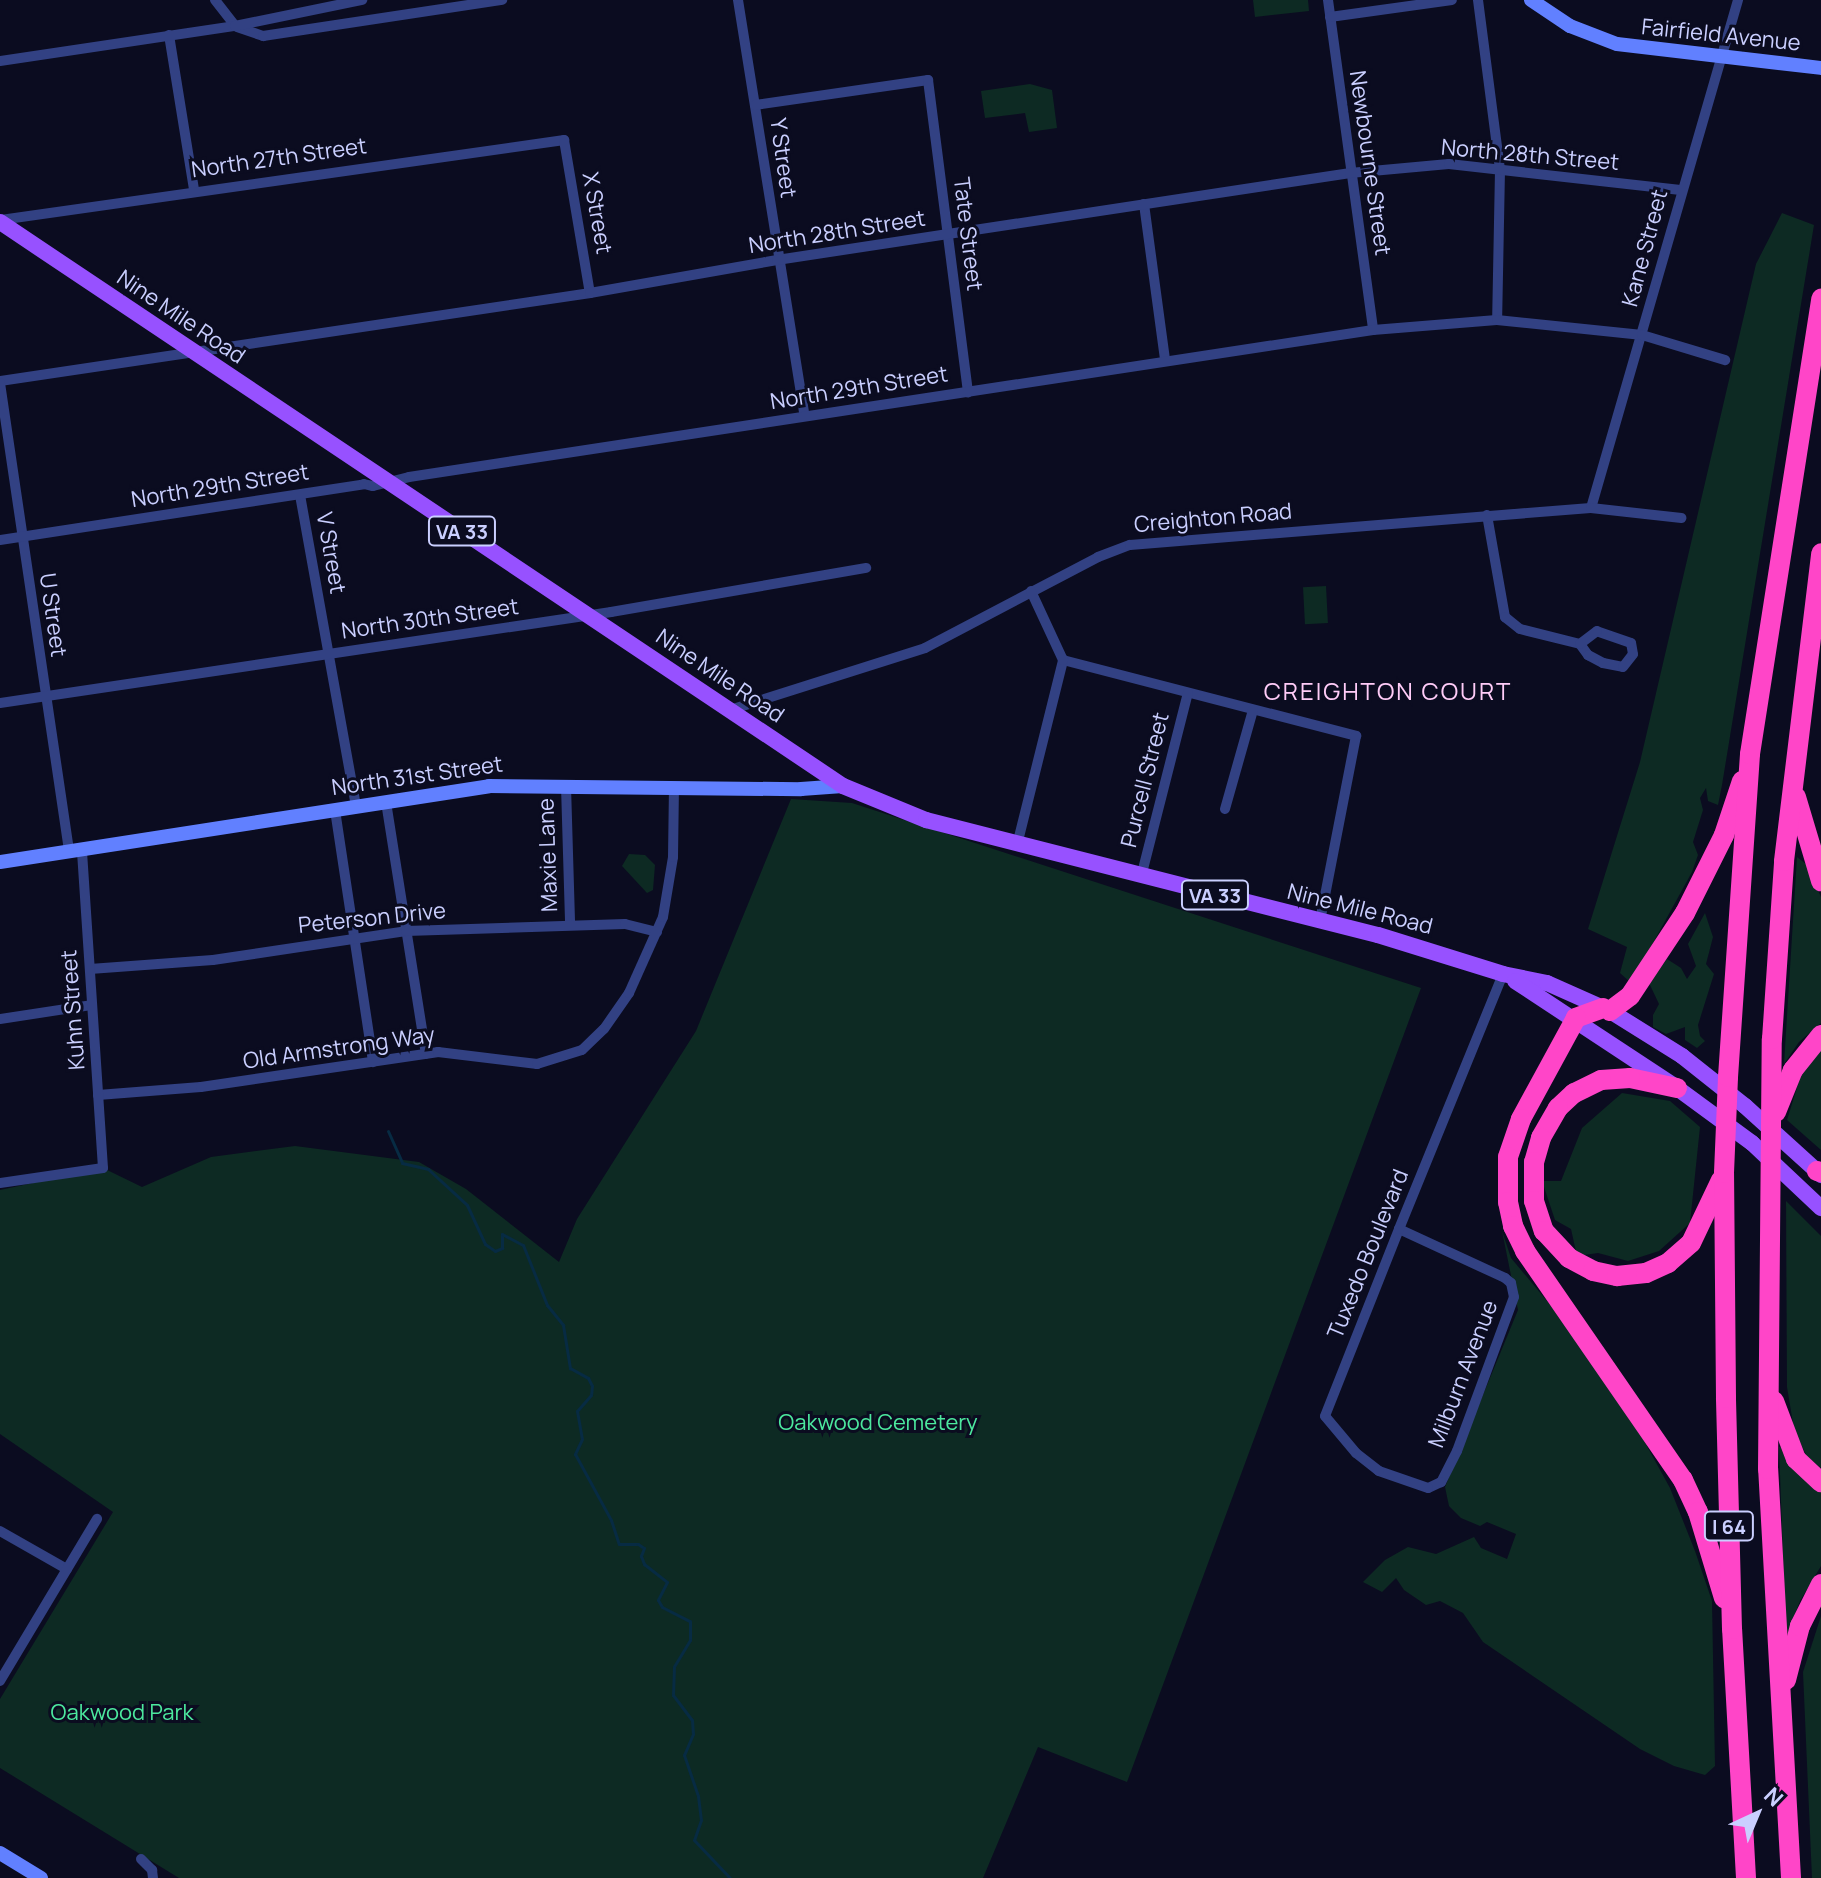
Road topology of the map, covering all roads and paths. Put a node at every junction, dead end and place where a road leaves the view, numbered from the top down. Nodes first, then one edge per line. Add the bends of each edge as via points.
1 (215, 0) edge
2 (354, 0) edge
3 (362, 0) edge
4 (502, 0) edge
5 (738, 0) edge
6 (1328, 0) edge
7 (1452, 0) edge
8 (1478, 0) edge
9 (1531, 0) edge
10 (1738, 0) edge
11 (1330, 17) junction
12 (358, 22) junction
13 (235, 26) junction
14 (169, 35) junction
15 (1719, 56) junction
16 (0, 61) edge
17 (1821, 68) edge
18 (755, 105) junction
19 (564, 140) joint
20 (1500, 170) junction
21 (1350, 173) junction
22 (194, 190) junction
23 (1681, 190) junction
24 (1144, 204) junction
25 (0, 221) edge
26 (949, 235) junction
27 (777, 260) junction
28 (590, 293) junction
29 (1821, 299) edge
30 (1497, 320) junction
31 (1373, 330) junction
32 (1642, 335) junction
33 (192, 351) junction
34 (1165, 359) junction
35 (1725, 360) dead end
36 (0, 382) edge
37 (968, 392) junction
38 (805, 416) junction
39 (389, 483) junction
40 (300, 495) junction
41 (1591, 508) junction
42 (1487, 515) junction
43 (1681, 518) dead end
44 (23, 536) junction
45 (0, 540) edge
46 (1821, 553) edge
47 (866, 568) dead end
48 (1031, 591) junction
49 (591, 615) junction
50 (1580, 644) junction
51 (328, 654) junction
52 (1063, 660) junction
53 (1188, 693) junction
54 (45, 697) junction
55 (0, 703) edge
56 (733, 709) junction
57 (1253, 710) junction
58 (1750, 754) junction
59 (566, 786) junction
60 (843, 786) junction
61 (1794, 786) junction
62 (674, 788) junction
63 (386, 802) junction
64 (356, 807) junction
65 (1225, 809) dead end
66 (335, 810) junction
67 (1017, 845) junction
68 (75, 851) junction
69 (0, 862) edge
70 (1141, 877) junction
71 (1821, 881) edge
72 (1320, 921) junction
73 (570, 924) junction
74 (406, 931) junction
75 (657, 932) junction
76 (354, 937) junction
77 (90, 969) junction
78 (1503, 974) junction
79 (91, 1005) junction
80 (1607, 1009) junction
81 (1576, 1018) junction
82 (0, 1019) edge
83 (1821, 1035) edge
84 (426, 1054) junction
85 (373, 1062) junction
86 (1677, 1088) junction
87 (98, 1095) junction
88 (1771, 1127) junction
89 (1724, 1173) junction
90 (1820, 1173) edge
91 (0, 1183) edge
92 (1817, 1204) edge
93 (1399, 1229) junction
94 (1768, 1387) junction
95 (1441, 1482) joint
96 (1821, 1482) edge
97 (97, 1519) dead end
98 (0, 1531) edge
99 (67, 1569) junction
100 (1821, 1584) edge
101 (1732, 1629) junction
102 (0, 1681) edge
103 (1782, 1695) junction
104 (0, 1853) edge
105 (141, 1859) dead end
106 (41, 1878) edge
107 (153, 1878) edge
108 (1746, 1878) edge
109 (1791, 1878) edge

1 - 13 street
2 - 3 street
2 - 12 street
2 - 13 street
4 - 12 street
5 - 18 street, Y Street
6 - 11 street, Newbourne Street
7 - 11 street
8 - 20 street
9 - 15 street, Fairfield Avenue via 1570,26 1608,42
10 - 15 street, Kane Street
11 - 21 street, Newbourne Street
12 - 13 street via 263,36
13 - 14 street
14 - 16 street
14 - 22 street
15 - 17 street, Fairfield Avenue
15 - 23 street, Kane Street
18 - 26 street, Tate Street via 928,80
18 - 27 street, Y Street
19 - 22 street, North 27th Street
19 - 28 street, X Street
20 - 21 street, North 28th Street via 1449,164
20 - 23 street, North 28th Street
20 - 30 street
21 - 24 street, North 28th Street
21 - 31 street, Newbourne Street
22 - 25 street, North 27th Street
23 - 32 street, Kane Street
24 - 26 street, North 28th Street
24 - 34 street
25 - 33 main road, Nine Mile Road / VA 33
26 - 27 street, North 28th Street
26 - 37 street, Tate Street
27 - 28 street, North 28th Street
27 - 38 street, Y Street
28 - 33 street, North 28th Street
29 - 58 highway, I 64
30 - 31 street, North 29th Street
30 - 32 street, North 29th Street
31 - 34 street, North 29th Street
32 - 35 street, North 29th Street
32 - 41 street, Kane Street
33 - 36 street, North 28th Street
33 - 39 main road, Nine Mile Road / VA 33
34 - 37 street, North 29th Street
36 - 44 street, U Street
37 - 38 street, North 29th Street
38 - 39 street, North 29th Street
39 - 40 street, North 29th Street
39 - 49 main road, Nine Mile Road / VA 33
40 - 44 street, North 29th Street
40 - 51 street, V Street
41 - 42 street, Creighton Road
41 - 43 street, Creighton Road
42 - 48 street, Creighton Road via 1130,545
42 - 50 street via 1505,617 1520,629
44 - 45 street, North 29th Street
44 - 54 street, U Street
46 - 61 highway, I 64
47 - 49 street, North 30th Street
48 - 52 street
48 - 56 street, Creighton Road via 925,648
49 - 51 street, North 30th Street
49 - 56 main road, Nine Mile Road / VA 33
50 - 50 street via 1588,655 1623,667 1633,654 1631,643 1597,631
51 - 54 street, North 30th Street
51 - 64 street, V Street
52 - 53 street
52 - 67 street
53 - 57 street
53 - 70 street, Purcell Street
54 - 55 street, North 30th Street
54 - 68 street, U Street
56 - 60 main road, Nine Mile Road / VA 33
57 - 65 street
57 - 72 street via 1356,736
58 - 80 highway via 1724,835 1685,913 1630,996
58 - 89 highway, I 64
59 - 62 street, North 31st Street
59 - 63 street, North 31st Street via 489,786
59 - 73 street, Maxie Lane
60 - 62 street, North 31st Street
60 - 67 main road, Nine Mile Road / VA 33 via 926,820
61 - 71 highway
61 - 88 highway, I 64 via 1776,972
62 - 75 street, Old Armstrong Way via 672,871
63 - 64 street, North 31st Street
63 - 74 street
64 - 66 street, North 31st Street
66 - 68 street, North 31st Street
66 - 76 street
67 - 70 main road, Nine Mile Road / VA 33
68 - 69 street, North 31st Street
68 - 77 street, Kuhn Street
70 - 72 main road, Nine Mile Road / VA 33
72 - 78 main road, Nine Mile Road / VA 33
73 - 74 street, Peterson Drive
73 - 75 street, Peterson Drive via 625,924
74 - 76 street, Peterson Drive
74 - 84 street
75 - 84 street, Old Armstrong Way via 629,993 582,1050 537,1064
76 - 77 street, Peterson Drive via 213,960
76 - 85 street
77 - 79 street, Kuhn Street
78 - 80 main road, Nine Mile Road / VA 33 via 1547,983
78 - 81 main road, Nine Mile Road / VA 33
78 - 93 street, Tuxedo Boulevard
79 - 82 street
79 - 87 street, Kuhn Street
80 - 81 highway
80 - 90 main road, Nine Mile Road / VA 33 via 1682,1056
81 - 86 main road, Nine Mile Road / VA 33
81 - 101 highway via 1521,1119 1508,1157 1513,1226 1683,1480 1713,1558
83 - 88 highway via 1793,1070
84 - 85 street, Old Armstrong Way
85 - 87 street, Old Armstrong Way via 201,1087
86 - 89 highway via 1630,1078 1601,1080 1558,1108 1534,1162 1534,1201 1544,1231 1569,1258 1593,1271 1617,1276 1646,1273 1691,1243
86 - 92 main road, Nine Mile Road / VA 33 via 1752,1143
87 - 91 street, Kuhn Street via 103,1168
88 - 94 highway, I 64
89 - 101 highway, I 64
93 - 95 street, Milburn Avenue via 1507,1279 1514,1297
93 - 95 street, Tuxedo Boulevard via 1325,1416 1379,1471 1428,1488
94 - 96 highway via 1791,1450
94 - 103 highway, I 64 via 1770,1535
97 - 99 street
98 - 99 street
99 - 102 street
100 - 103 highway via 1800,1626
101 - 108 highway, I 64
103 - 109 highway, I 64
104 - 106 street
105 - 107 street

